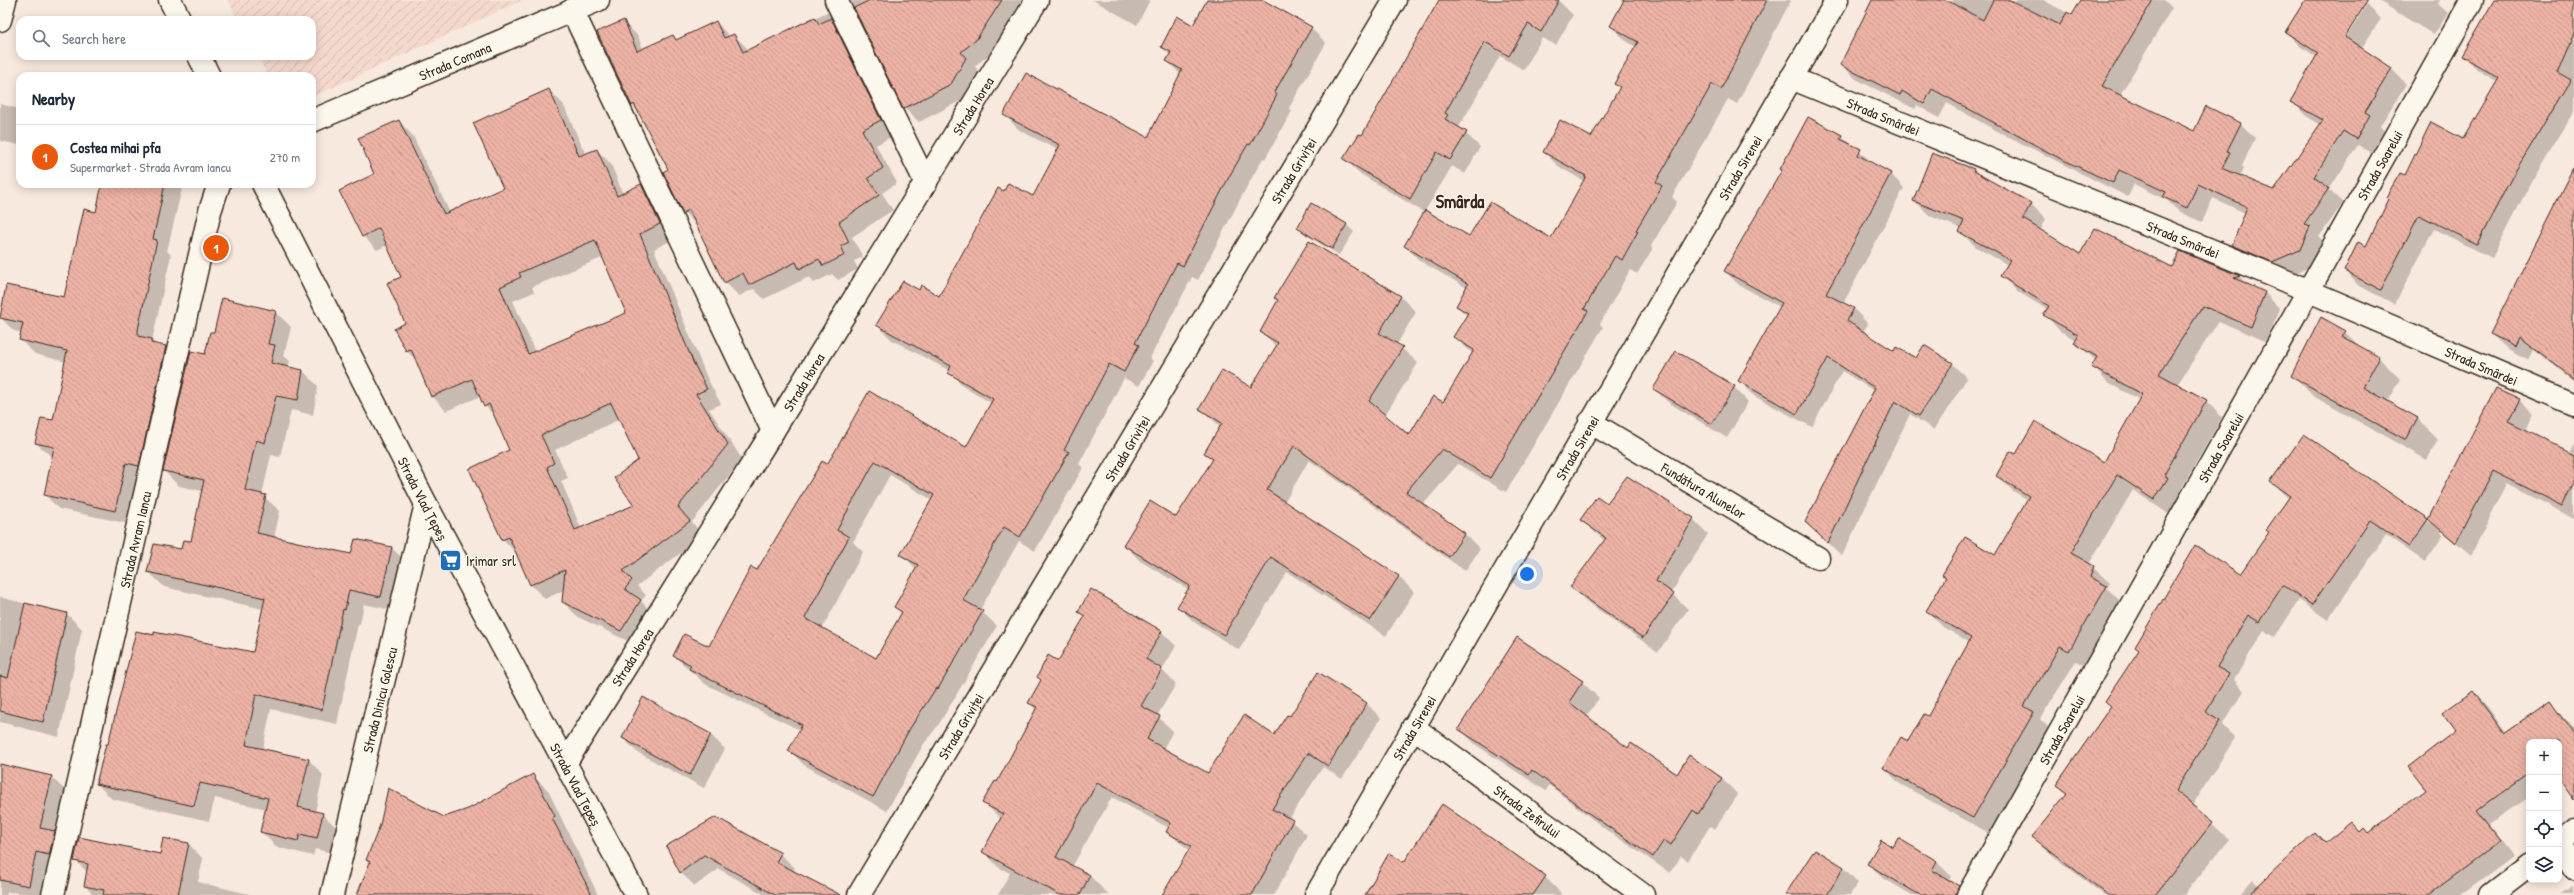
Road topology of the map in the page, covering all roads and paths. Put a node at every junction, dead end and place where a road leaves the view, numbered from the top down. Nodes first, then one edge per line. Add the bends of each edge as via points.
1 (5, 0) edge
2 (170, 0) edge
3 (598, 0) edge
4 (836, 0) edge
5 (1037, 0) edge
6 (1395, 0) edge
7 (1837, 0) edge
8 (2472, 0) edge
9 (572, 10) junction
10 (178, 16) edge
11 (0, 20) edge
12 (200, 60) edge
13 (207, 72) edge
14 (1791, 78) junction
15 (316, 119) edge
16 (926, 183) junction
17 (218, 188) edge
18 (265, 188) edge
19 (2309, 291) junction
20 (2574, 405) edge
21 (1590, 422) junction
22 (773, 431) junction
23 (426, 504) junction
24 (1818, 558) dead end
25 (1413, 727) junction
26 (566, 762) junction
27 (2574, 830) edge
28 (2562, 840) edge
29 (2562, 847) edge
30 (2526, 867) edge
31 (2574, 868) edge
32 (52, 895) edge
33 (332, 895) edge
34 (636, 895) edge
35 (859, 895) edge
36 (1316, 895) edge
37 (1643, 895) edge
38 (1968, 895) edge
39 (2490, 895) edge

1 - 11 street
2 - 10 street
3 - 9 street, Strada Comana
4 - 16 street
5 - 16 street, Strada Horea
6 - 35 street, Strada Griviței
7 - 14 street, Strada Sirenei
8 - 19 street, Strada Soarelui
9 - 15 street, Strada Comana
9 - 22 street
12 - 13 street
14 - 19 street, Strada Smârdei
14 - 21 street, Strada Sirenei
16 - 22 street, Strada Horea
17 - 32 street, Strada Avram Iancu via 210,211
18 - 23 street, Strada Vlad Țepeș
19 - 20 street, Strada Smârdei
19 - 38 street, Strada Soarelui
21 - 24 street, Fundătura Alunelor
21 - 25 street, Strada Sirenei
22 - 26 street, Strada Horea
23 - 26 street, Strada Vlad Țepeș
23 - 33 street, Strada Dinicu Golescu
25 - 36 street, Strada Sirenei
25 - 37 street, Strada Zefirului
26 - 34 street, Strada Vlad Țepeș
27 - 28 street
29 - 31 street
30 - 39 street

